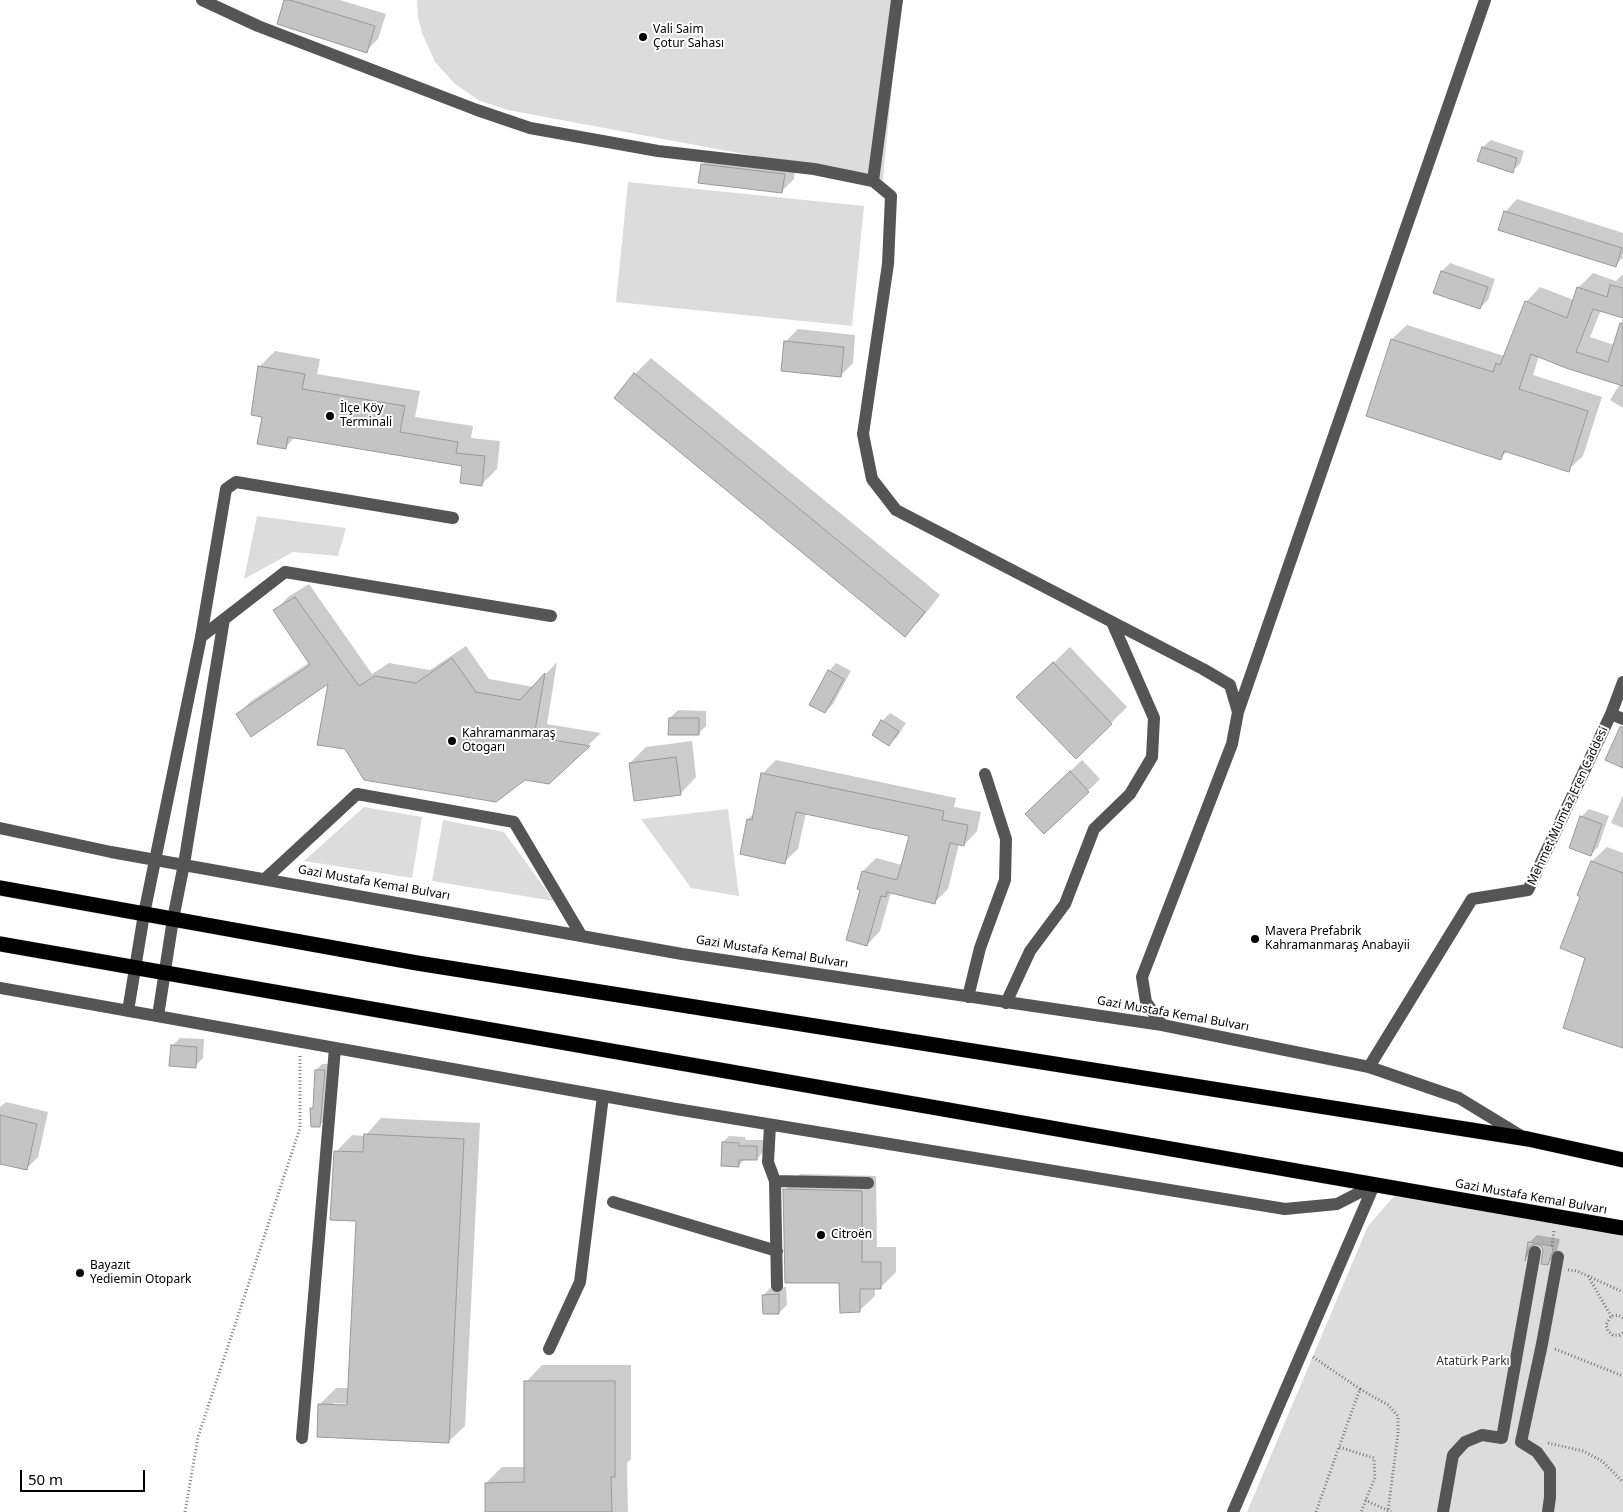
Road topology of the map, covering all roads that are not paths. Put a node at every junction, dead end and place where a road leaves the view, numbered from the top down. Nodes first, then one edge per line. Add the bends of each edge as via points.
1 (202, 0) edge
2 (897, 0) edge
3 (1485, 0) edge
4 (873, 182) junction
5 (453, 518) dead end
6 (551, 616) dead end
7 (224, 619) junction
8 (1112, 622) junction
9 (201, 637) junction
10 (1623, 682) edge
11 (1238, 712) junction
12 (1617, 717) edge
13 (985, 774) dead end
14 (0, 828) edge
15 (155, 859) junction
16 (184, 864) junction
17 (265, 879) junction
18 (0, 888) edge
19 (144, 914) junction
20 (173, 919) junction
21 (581, 935) junction
22 (0, 944) edge
23 (135, 967) junction
24 (165, 973) junction
25 (0, 988) edge
26 (968, 997) junction
27 (1006, 1003) junction
28 (128, 1011) junction
29 (158, 1016) junction
30 (1162, 1026) junction
31 (335, 1048) junction
32 (1369, 1067) junction
33 (604, 1096) junction
34 (770, 1124) junction
35 (1528, 1140) junction
36 (1623, 1160) edge
37 (775, 1181) junction
38 (868, 1183) dead end
39 (1374, 1185) junction
40 (613, 1202) dead end
41 (1623, 1228) edge
42 (777, 1251) junction
43 (1534, 1252) dead end
44 (1556, 1263) road end
45 (777, 1286) dead end
46 (549, 1349) dead end
47 (302, 1438) dead end
48 (1502, 1438) junction
49 (1521, 1440) junction
50 (1233, 1512) edge
51 (1443, 1512) edge
52 (1548, 1512) edge

1 - 4 street via 258,26 530,128 658,151 814,170
2 - 4 street
3 - 11 street
4 - 8 street via 891,196 888,264 863,434 872,479 896,510
5 - 9 street via 236,482 226,489
6 - 7 street via 286,572
7 - 9 street
7 - 16 street
8 - 11 street via 1230,686
8 - 27 street via 1154,718 1152,757 1130,794 1094,829 1065,904 1030,951
9 - 15 street
10 - 12 street, Mehmet Mümtaz Eren Caddesi
11 - 30 street via 1232,744 1142,977 1146,1002
12 - 32 street, Mehmet Mümtaz Eren Caddesi via 1528,890 1472,899
13 - 26 street via 1006,840 1005,880 980,948
14 - 15 street, Gazi Mustafa Kemal Bulvarı
15 - 16 street, Gazi Mustafa Kemal Bulvarı
15 - 19 street
16 - 17 street, Gazi Mustafa Kemal Bulvarı
16 - 20 street
17 - 21 street, Gazi Mustafa Kemal Bulvarı
17 - 21 street via 357,794 514,822
18 - 19 highway, Gazi Mustafa Kemal Bulvarı
19 - 20 highway, Gazi Mustafa Kemal Bulvarı
19 - 23 street
20 - 24 street
20 - 35 highway, Gazi Mustafa Kemal Bulvarı via 427,964
21 - 26 street, Gazi Mustafa Kemal Bulvarı via 682,954
22 - 23 highway, Gazi Mustafa Kemal Bulvarı
23 - 24 highway, Gazi Mustafa Kemal Bulvarı
23 - 28 street
24 - 29 street
24 - 39 highway, Gazi Mustafa Kemal Bulvarı
25 - 28 street
26 - 27 street, Gazi Mustafa Kemal Bulvarı
27 - 30 street, Gazi Mustafa Kemal Bulvarı
28 - 29 street
29 - 31 street
30 - 32 street, Gazi Mustafa Kemal Bulvarı
31 - 33 street
31 - 47 street
32 - 35 street, Gazi Mustafa Kemal Bulvarı via 1459,1098
33 - 34 street
33 - 46 street via 580,1282
34 - 37 street via 768,1162
34 - 39 street via 1286,1209 1336,1204
35 - 36 highway, Gazi Mustafa Kemal Bulvarı
37 - 38 street
37 - 42 street
39 - 41 highway, Gazi Mustafa Kemal Bulvarı
39 - 50 street
40 - 42 street
42 - 45 street
43 - 48 street
44 - 49 street
48 - 49 street
48 - 51 street via 1482,1435 1465,1442 1453,1455
49 - 52 street via 1538,1452 1550,1470

